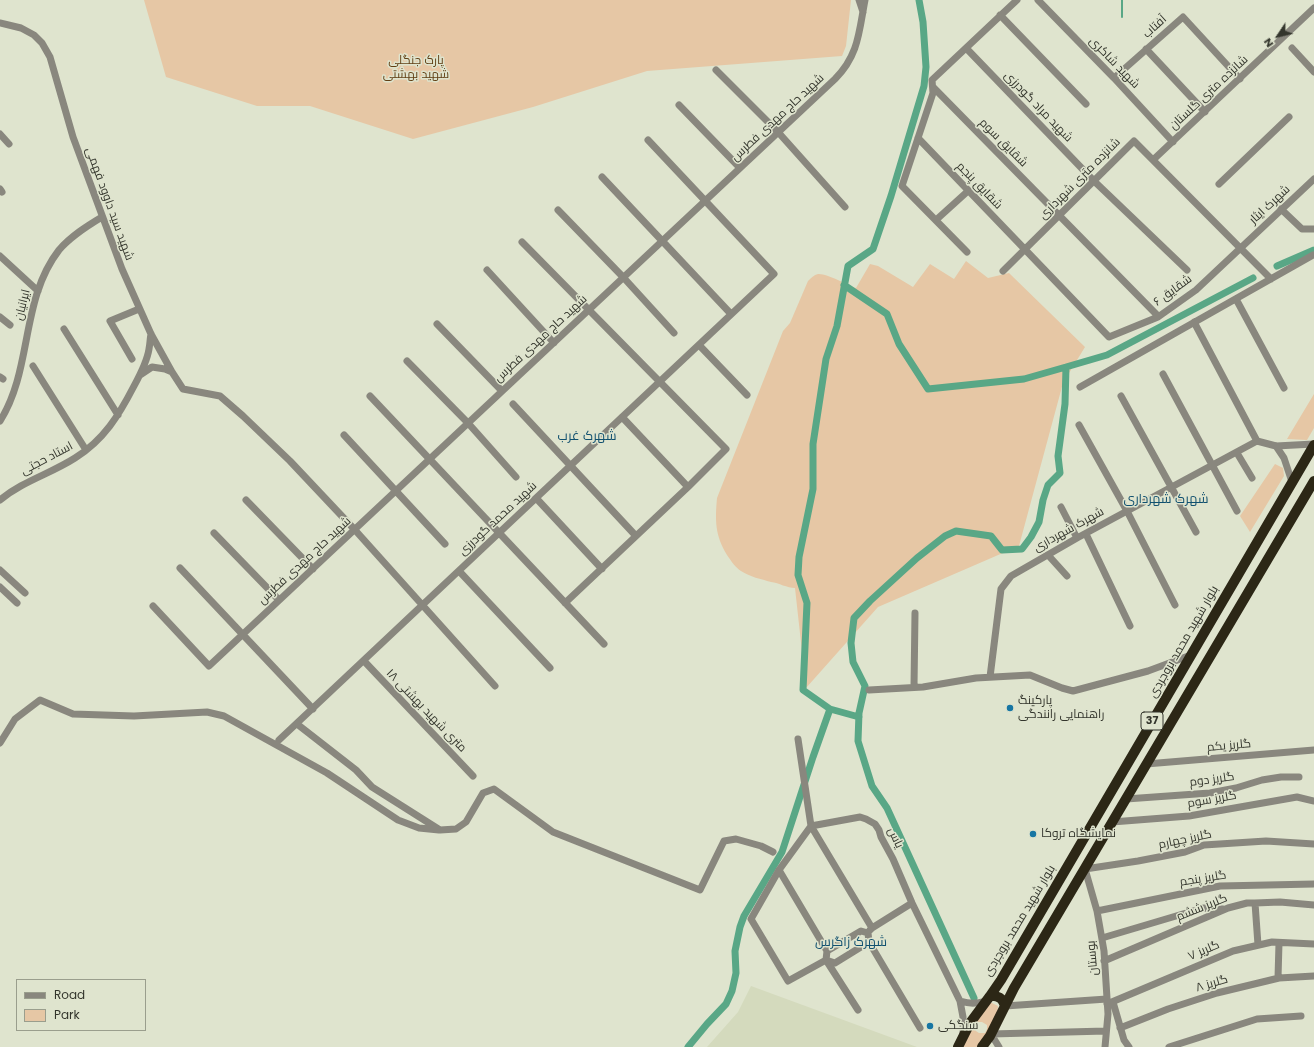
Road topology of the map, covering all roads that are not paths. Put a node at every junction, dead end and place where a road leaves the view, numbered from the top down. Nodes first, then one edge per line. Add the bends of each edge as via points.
1 (859, 0) edge
2 (865, 0) edge
3 (1017, 0) edge
4 (1038, 0) edge
5 (1314, 8) edge
6 (863, 13) junction
7 (1000, 16) junction
8 (0, 23) edge
9 (966, 48) junction
10 (1292, 48) dead end
11 (1146, 50) junction
12 (716, 70) dead end
13 (1314, 72) edge
14 (1114, 78) junction
15 (1240, 79) junction
16 (932, 87) junction
17 (1086, 104) dead end
18 (679, 105) dead end
19 (1205, 112) junction
20 (1289, 117) dead end
21 (778, 132) junction
22 (0, 134) edge
23 (918, 138) junction
24 (648, 140) dead end
25 (1173, 142) junction
26 (9, 144) dead end
27 (1153, 160) junction
28 (740, 168) junction
29 (602, 176) dead end
30 (1314, 179) edge
31 (1094, 181) junction
32 (1219, 184) dead end
33 (968, 190) junction
34 (705, 201) junction
35 (845, 207) dead end
36 (1281, 209) junction
37 (558, 210) dead end
38 (1059, 215) junction
39 (102, 217) junction
40 (936, 220) junction
41 (1314, 228) edge
42 (662, 241) junction
43 (522, 242) dead end
44 (1240, 247) junction
45 (1024, 249) junction
46 (967, 252) dead end
47 (1313, 255) dead end
48 (0, 256) edge
49 (487, 270) dead end
50 (1187, 270) dead end
51 (1003, 271) dead end
52 (623, 278) junction
53 (1271, 279) junction
54 (38, 291) junction
55 (1236, 299) junction
56 (139, 309) junction
57 (589, 310) junction
58 (731, 314) junction
59 (1158, 316) junction
60 (0, 317) edge
61 (1194, 322) junction
62 (437, 324) dead end
63 (10, 326) dead end
64 (64, 329) dead end
65 (674, 333) dead end
66 (151, 334) junction
67 (1109, 337) joint
68 (554, 343) junction
69 (699, 345) junction
70 (132, 359) dead end
71 (406, 361) dead end
72 (33, 366) dead end
73 (172, 372) junction
74 (1163, 374) dead end
75 (140, 375) junction
76 (660, 382) junction
77 (1080, 387) dead end
78 (1284, 388) dead end
79 (502, 391) junction
80 (370, 396) dead end
81 (747, 396) dead end
82 (1121, 396) dead end
83 (513, 404) dead end
84 (118, 415) junction
85 (622, 417) junction
86 (0, 421) edge
87 (468, 423) junction
88 (1079, 425) dead end
89 (344, 434) dead end
90 (1257, 441) junction
91 (1314, 445) edge
92 (1276, 446) junction
93 (86, 450) junction
94 (1237, 453) junction
95 (430, 459) junction
96 (570, 466) junction
97 (1212, 466) junction
98 (516, 477) dead end
99 (1252, 478) dead end
100 (1314, 481) edge
101 (1292, 482) junction
102 (688, 487) junction
103 (1171, 488) junction
104 (396, 491) junction
105 (536, 498) junction
106 (0, 500) edge
107 (246, 500) dead end
108 (1060, 507) dead end
109 (1127, 511) junction
110 (1237, 511) dead end
111 (354, 530) junction
112 (1196, 532) dead end
113 (214, 533) dead end
114 (499, 533) junction
115 (1086, 534) junction
116 (636, 536) junction
117 (1077, 538) junction
118 (445, 544) dead end
119 (1048, 554) junction
120 (180, 568) dead end
121 (602, 568) junction
122 (313, 569) junction
123 (0, 570) edge
124 (459, 571) junction
125 (1067, 576) dead end
126 (0, 586) edge
127 (25, 593) dead end
128 (279, 600) junction
129 (17, 602) dead end
130 (565, 603) junction
131 (1175, 605) dead end
132 (153, 606) dead end
133 (422, 606) junction
134 (915, 613) dead end
135 (1130, 626) dead end
136 (242, 635) junction
137 (604, 644) dead end
138 (1191, 655) junction
139 (364, 661) junction
140 (550, 668) dead end
141 (990, 677) junction
142 (495, 686) dead end
143 (914, 687) junction
144 (869, 690) dead end
145 (313, 709) junction
146 (297, 724) junction
147 (798, 739) dead end
148 (279, 740) dead end
149 (0, 743) edge
150 (1314, 750) edge
151 (1146, 764) junction
152 (473, 776) dead end
153 (1299, 777) dead end
154 (1126, 799) junction
155 (1314, 800) edge
156 (1112, 822) junction
157 (812, 826) junction
158 (440, 830) junction
159 (1314, 844) edge
160 (773, 852) dead end
161 (1085, 869) junction
162 (779, 870) junction
163 (1314, 884) edge
164 (912, 903) junction
165 (1255, 903) junction
166 (1314, 905) edge
167 (1226, 910) junction
168 (1097, 911) junction
169 (870, 930) junction
170 (1102, 938) junction
171 (869, 942) junction
172 (1279, 943) junction
173 (1314, 944) edge
174 (1258, 945) junction
175 (827, 951) junction
176 (826, 960) junction
177 (1104, 961) junction
178 (1314, 976) edge
179 (1278, 978) junction
180 (988, 998) junction
181 (960, 1001) junction
182 (1109, 1001) junction
183 (1005, 1006) junction
184 (858, 1010) dead end
185 (1301, 1016) dead end
186 (920, 1028) dead end
187 (1120, 1028) junction
188 (1106, 1031) junction
189 (991, 1034) junction
190 (963, 1037) junction
191 (958, 1047) edge
192 (982, 1047) edge
193 (999, 1047) edge
194 (1104, 1047) edge
195 (1129, 1047) edge
196 (1169, 1047) edge

1 - 6 street
2 - 6 street, شهید حاج مهدی فطرس
3 - 7 street
4 - 14 street, شهید شاکری
5 - 15 street, شانزده متری گلستان
6 - 21 street, شهید حاج مهدی فطرس via 857,43 848,63 835,79
7 - 9 street
7 - 17 street
8 - 39 street, شهید سید داوود فهمی via 21,28 34,35 50,57 73,137
9 - 16 street via 932,80
9 - 31 street, شهید مراد گودرزی
10 - 13 street
11 - 14 street, آفتاب
11 - 15 street, آفتاب via 1183,17
11 - 19 street
12 - 21 street
14 - 25 street, شهید شاکری
15 - 19 street, شانزده متری گلستان
16 - 23 street via 933,93
16 - 38 street, شقایق سوم
18 - 28 street
19 - 25 street, شانزده متری گلستان
20 - 32 street
21 - 28 street, شهید حاج مهدی فطرس
21 - 35 street
22 - 26 street
23 - 33 street, شقایق پنجم
23 - 40 street via 902,186
24 - 34 street
25 - 27 street, شانزده متری گلستان
27 - 31 street, شانزده متری شهرداری via 1134,141
27 - 44 street, شانزده متری شهرداری
28 - 34 street, شهید حاج مهدی فطرس
29 - 42 street
30 - 36 street, شهرک ایثار
31 - 38 street, شانزده متری شهرداری
31 - 50 street, شهید مراد گودرزی
33 - 40 street
33 - 45 street, شقایق پنجم
34 - 42 street, شهید حاج مهدی فطرس
34 - 58 street, شهید محمد گودرزی via 774,274
36 - 41 street via 1302,229
36 - 44 street, شهرک ایثار
37 - 52 street
38 - 45 street, شانزده متری شهرداری
38 - 59 street, شقایق سوم
39 - 54 street, ایرانیان via 79,232 60,249 41,280
39 - 56 street, شهید سید داوود فهمی
40 - 46 street
42 - 52 street, شهید حاج مهدی فطرس
42 - 58 street
43 - 57 street
44 - 53 street, شانزده متری شهرداری
44 - 59 street, شقایق ۶ via 1196,290
45 - 51 street, شانزده متری شهرداری
45 - 67 street, شقایق پنجم
47 - 53 street
48 - 54 street
49 - 68 street
52 - 57 street, شهید حاج مهدی فطرس
52 - 65 street
53 - 55 street
54 - 86 street, ایرانیان via 14,392
55 - 61 street
55 - 78 street
56 - 66 street, شهید سید داوود فهمی
56 - 70 street via 110,321
57 - 68 street, شهید حاج مهدی فطرس
57 - 76 street
58 - 69 street, شهید محمد گودرزی
59 - 67 street, شقایق ۶
60 - 63 street
61 - 77 street
61 - 90 street
62 - 79 street
64 - 84 street
66 - 73 street, شهید سید داوود فهمی
66 - 75 street, استاد حجتی via 149,350
68 - 79 street, شهید حاج مهدی فطرس
69 - 76 street, شهید محمد گودرزی
69 - 81 street
71 - 87 street
72 - 93 street
73 - 75 street via 152,367
73 - 111 street, شهید سید داوود فهمی via 183,389 220,396 290,461
74 - 97 street
75 - 84 street, استاد حجتی
76 - 85 street, شهید محمد گودرزی
76 - 102 street via 726,449
79 - 87 street, شهید حاج مهدی فطرس
80 - 95 street
82 - 103 street
83 - 96 street
84 - 93 street, استاد حجتی
85 - 96 street, شهید محمد گودرزی
85 - 102 street
87 - 95 street, شهید حاج مهدی فطرس
87 - 98 street
88 - 109 street
89 - 104 street
90 - 92 street
90 - 94 street, شهرک شهرداری
91 - 92 street
91 - 101 highway, بلوار شهید محمد بروجردی / 37
92 - 101 street via 1284,458
93 - 106 street, استاد حجتی
94 - 97 street, شهرک شهرداری
94 - 99 street
95 - 104 street, شهید حاج مهدی فطرس
95 - 114 street
96 - 105 street, شهید محمد گودرزی
96 - 116 street
97 - 103 street, شهرک شهرداری
97 - 110 street
100 - 151 highway, 37
101 - 138 highway, بلوار شهید محمد بروجردی / 37
102 - 116 street
103 - 109 street, شهرک شهرداری
103 - 112 street
104 - 111 street, شهید حاج مهدی فطرس
104 - 118 street
105 - 114 street, شهید محمد گودرزی
105 - 121 street
107 - 122 street
108 - 117 street
109 - 115 street, شهرک شهرداری
109 - 131 street
111 - 122 street, شهید حاج مهدی فطرس
111 - 133 street
113 - 128 street
114 - 124 street, شهید محمد گودرزی
114 - 130 street
115 - 117 street, شهرک شهرداری
115 - 135 street
116 - 121 street
117 - 119 street, شهرک شهرداری
119 - 125 street
119 - 141 street, شهرک شهرداری via 1011,576 1000,588
120 - 136 street
121 - 130 street
122 - 128 street, شهید حاج مهدی فطرس
123 - 127 street
124 - 133 street, شهید محمد گودرزی
124 - 140 street
126 - 129 street
128 - 136 street, شهید حاج مهدی فطرس
130 - 137 street
132 - 136 street, شهید حاج مهدی فطرس via 209,666
133 - 139 street, شهید محمد گودرزی
133 - 142 street
134 - 143 street
136 - 145 street
138 - 141 street via 1148,671 1073,691 1030,675
138 - 180 highway, بلوار شهید محمد بروجردی / 37 via 1001,980
139 - 145 street, شهید محمد گودرزی
139 - 152 street, ۱۸ متری شهید بهشتی
141 - 143 street
143 - 144 street
145 - 146 street, شهید محمد گودرزی
146 - 148 street, شهید محمد گودرزی
146 - 158 street via 351,766 372,787
147 - 157 street
149 - 158 street via 15,719 40,700 74,714 134,716 206,712 224,716 328,774 398,820 419,828
150 - 151 street, گلریز یکم
151 - 154 highway, 37
153 - 154 street, گلریز دوم via 1262,780 1210,793
154 - 156 highway, 37
155 - 156 street, گلریز سوم via 1297,797 1189,816
156 - 161 highway, 37
157 - 162 street
157 - 164 street, یاس via 860,817 875,824
157 - 169 street
158 - 160 street via 456,829 466,822 483,793 494,788 553,832 700,890 724,841 736,839
159 - 161 street, گلریز چهارم via 1266,841 1204,845 1185,852
161 - 168 street, بوستان
161 - 183 highway, 37
162 - 175 street
162 - 176 street via 752,919 788,981
163 - 168 street, گلریز پنجم via 1220,886
164 - 169 street
164 - 181 street, یاس
165 - 166 street, گلریز ششم
165 - 167 street, گلریز ششم
165 - 174 street
167 - 170 street via 1202,908
167 - 177 street, گلریز ششم
168 - 170 street, بوستان
169 - 171 street
169 - 175 street via 861,931
170 - 177 street, بوستان
171 - 176 street via 835,962
171 - 186 street
172 - 173 street, گلریز ۷
172 - 174 street, گلریز ۷
172 - 179 street
174 - 182 street, گلریز ۷ via 1233,951
175 - 176 street
176 - 184 street
177 - 182 street, بوستان
178 - 179 street, گلریز ۸
179 - 187 street, گلریز ۸ via 1217,993
180 - 181 street via 979,1004
180 - 183 highway via 999,996
180 - 190 highway, 37
181 - 190 street, یاس
182 - 183 street, گلریز ۷
182 - 187 street
182 - 188 street, بوستان
183 - 189 highway, 37
185 - 196 street via 1257,1019
187 - 195 street
188 - 189 street
188 - 194 street, بوستان
189 - 192 highway, 37
189 - 193 street
190 - 191 highway, 37

